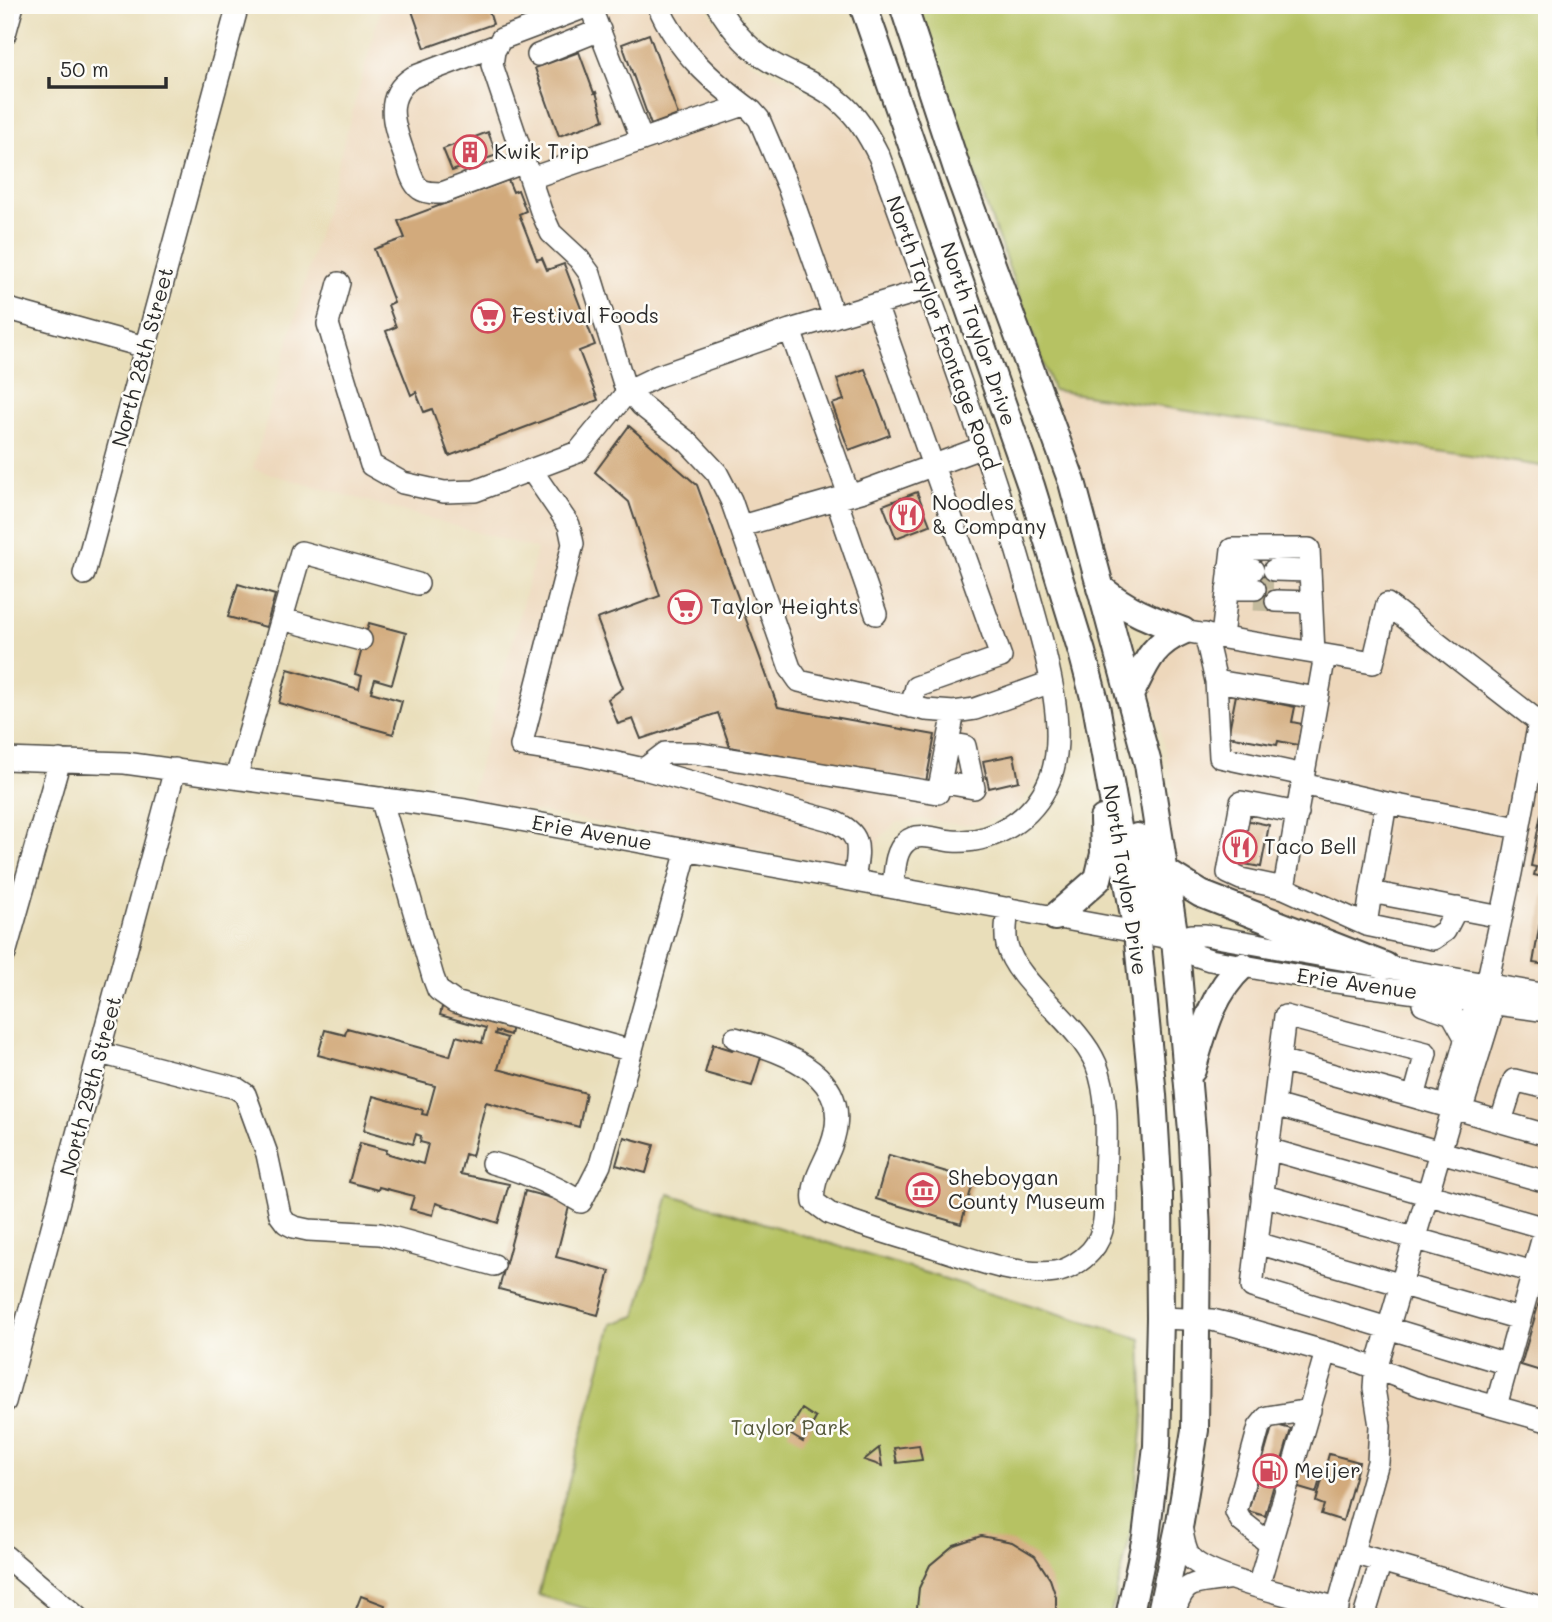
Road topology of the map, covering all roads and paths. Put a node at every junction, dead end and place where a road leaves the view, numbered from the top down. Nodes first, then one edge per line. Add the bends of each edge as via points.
1 (13, 5) edge
2 (238, 5) edge
3 (591, 5) edge
4 (657, 5) edge
5 (717, 5) edge
6 (863, 5) edge
7 (903, 5) edge
8 (600, 30) junction
9 (5, 34) edge
10 (498, 45) junction
11 (538, 55) dead end
12 (744, 105) junction
13 (642, 140) junction
14 (528, 170) junction
15 (339, 283) dead end
16 (927, 289) junction
17 (876, 305) junction
18 (5, 308) edge
19 (834, 317) junction
20 (790, 330) junction
21 (145, 347) junction
22 (629, 390) junction
23 (984, 447) junction
24 (932, 465) junction
25 (532, 471) junction
26 (843, 497) junction
27 (741, 526) junction
28 (84, 574) dead end
29 (1228, 583) junction
30 (418, 584) dead end
31 (1264, 585) junction
32 (1310, 585) junction
33 (1100, 588) junction
34 (876, 614) dead end
35 (282, 619) junction
36 (1203, 634) junction
37 (361, 640) dead end
38 (1319, 654) junction
39 (1216, 681) junction
40 (1051, 682) junction
41 (1130, 695) junction
42 (1317, 698) junction
43 (1096, 705) junction
44 (911, 707) junction
45 (954, 712) junction
46 (948, 743) junction
47 (5, 759) edge
48 (60, 760) junction
49 (175, 769) junction
50 (644, 769) junction
51 (236, 778) junction
52 (1303, 780) junction
53 (940, 782) junction
54 (381, 798) junction
55 (1385, 803) junction
56 (1298, 813) junction
57 (1519, 828) junction
58 (687, 850) junction
59 (1164, 871) junction
60 (854, 880) junction
61 (893, 887) junction
62 (1284, 888) junction
63 (1371, 892) junction
64 (1008, 908) junction
65 (1457, 908) junction
66 (1055, 917) junction
67 (1502, 917) junction
68 (1366, 925) junction
69 (1137, 932) junction
70 (1175, 939) junction
71 (5, 954) edge
72 (1242, 966) junction
73 (1385, 966) junction
74 (1322, 980) junction
75 (1485, 993) junction
76 (1547, 995) edge
77 (1547, 1011) edge
78 (735, 1038) dead end
79 (1465, 1039) junction
80 (632, 1051) junction
81 (100, 1053) junction
82 (1280, 1060) junction
83 (1188, 1085) junction
84 (1547, 1088) edge
85 (1414, 1097) junction
86 (1274, 1105) junction
87 (1453, 1108) junction
88 (1501, 1121) junction
89 (1547, 1135) edge
90 (1268, 1149) junction
91 (1439, 1152) junction
92 (492, 1163) dead end
93 (1547, 1182) edge
94 (1426, 1194) junction
95 (1262, 1195) junction
96 (1546, 1225) edge
97 (1413, 1238) junction
98 (1257, 1243) junction
99 (494, 1265) dead end
100 (1533, 1272) junction
101 (1399, 1285) junction
102 (1160, 1318) junction
103 (1196, 1319) junction
104 (1520, 1319) junction
105 (1387, 1328) junction
106 (1326, 1352) junction
107 (1507, 1364) junction
108 (1376, 1368) junction
109 (5, 1402) edge
110 (1496, 1406) junction
111 (1310, 1409) junction
112 (1547, 1421) edge
113 (1180, 1522) junction
114 (1270, 1544) junction
115 (1353, 1553) junction
116 (5, 1556) edge
117 (1381, 1561) junction
118 (1229, 1579) junction
119 (1258, 1587) junction
120 (1547, 1609) edge
121 (1336, 1612) edge
122 (77, 1617) edge
123 (1129, 1617) edge
124 (1160, 1617) edge
125 (1174, 1617) edge
126 (1364, 1617) edge

1 - 9 street
2 - 21 street, North 28th Street
3 - 8 street
3 - 10 street via 524,19
4 - 12 street via 682,49
5 - 16 street, North Taylor Frontage Road via 737,35 754,50 824,89 867,131
6 - 43 main road, North Taylor Drive via 1031,486
7 - 33 main road, North Taylor Drive via 959,175 1072,482
8 - 11 street
8 - 13 street
10 - 14 street via 492,65
10 - 14 street via 404,83 393,106 393,120 420,189 442,193
12 - 13 street
12 - 19 street via 760,120 786,180
13 - 14 street
14 - 22 street via 551,233 590,274
15 - 25 street via 328,324 371,465 403,483 444,492 475,491
16 - 17 street
16 - 23 street, North Taylor Frontage Road
17 - 19 street
17 - 24 street
18 - 21 street
19 - 20 street
20 - 22 street
20 - 26 street
21 - 28 street, North 28th Street
22 - 25 street via 578,452
22 - 27 street via 717,473
23 - 24 street
23 - 40 street, North Taylor Frontage Road
24 - 26 street
24 - 44 street via 1001,657 916,687
25 - 50 street via 569,525 573,544 522,746
26 - 27 street
26 - 34 street
27 - 44 street via 790,668 799,681
29 - 31 street
29 - 31 street
29 - 32 street via 1232,549 1308,549
29 - 36 street
30 - 35 street via 301,552
31 - 32 street
31 - 32 street
32 - 38 street
33 - 36 main road via 1138,615
33 - 41 main road, North Taylor Drive
35 - 37 street
35 - 51 street
36 - 38 street
36 - 39 street
36 - 41 main road via 1168,637 1155,647
38 - 42 street
38 - 57 street via 1373,663 1387,604 1539,722
39 - 42 street
39 - 52 street via 1220,757
40 - 45 street
40 - 61 street, North Taylor Frontage Road via 1057,730 1054,768 1032,810 983,839 911,838 900,850
41 - 59 main road, North Taylor Drive via 1148,764
42 - 52 street
43 - 66 main road via 1104,854 1095,883
43 - 69 main road, North Taylor Drive
43 - 70 main road via 1134,817 1152,910
44 - 45 street
45 - 46 street
46 - 53 street
46 - 53 street via 965,746 974,788
47 - 48 street, Erie Avenue
48 - 49 street, Erie Avenue
48 - 71 street
49 - 51 street, Erie Avenue
49 - 81 street, North 29th Street
50 - 53 street via 665,753 695,753 938,793
50 - 60 street via 848,827 857,849
51 - 54 street, Erie Avenue
52 - 55 street
52 - 56 street
54 - 58 street, Erie Avenue
54 - 80 street via 438,990 455,1002
55 - 57 street
55 - 63 street
56 - 62 street
56 - 62 street via 1241,802 1237,813 1228,873
57 - 67 street
58 - 60 street, Erie Avenue
58 - 80 street
59 - 70 main road, North Taylor Drive
59 - 73 main road via 1201,894
60 - 61 street, Erie Avenue
61 - 64 street, Erie Avenue
62 - 68 street
63 - 65 street
63 - 68 street
64 - 66 street, Erie Avenue
64 - 78 street via 1009,952 1078,1034 1102,1083 1105,1216 1091,1250 1070,1267 1055,1272 1021,1271 829,1213 814,1202 813,1191 837,1124 833,1096 814,1072 793,1059
65 - 67 street
65 - 68 street via 1445,931 1433,939
66 - 69 street, Erie Avenue
67 - 75 street
69 - 70 street, Erie Avenue
69 - 83 main road via 1154,953 1167,1032
69 - 102 main road, North Taylor Drive via 1156,1133
70 - 72 street, Erie Avenue via 1192,954
70 - 73 street, Erie Avenue via 1205,935
70 - 83 main road, North Taylor Drive
72 - 74 street, Erie Avenue
72 - 83 main road via 1221,989 1211,1010
73 - 75 street, Erie Avenue
74 - 75 street, Erie Avenue
74 - 79 street via 1448,1011
75 - 76 street, Erie Avenue
75 - 77 street, Erie Avenue
75 - 79 street
75 - 87 street via 1490,1018 1465,1099
79 - 87 street via 1450,1093
80 - 92 street via 600,1165 581,1202 525,1172
81 - 99 street via 245,1094 286,1223 308,1230 380,1234
81 - 109 street, North 29th Street
82 - 85 street
82 - 85 street via 1285,1016 1426,1053
82 - 86 street
83 - 103 main road, North Taylor Drive via 1197,1221
84 - 88 street via 1514,1080
85 - 87 street
86 - 90 street
86 - 91 street
87 - 88 street
87 - 91 street
88 - 89 street
90 - 94 street
90 - 95 street
91 - 93 street
91 - 94 street
94 - 96 street
94 - 97 street
95 - 97 street
95 - 98 street
96 - 100 street
97 - 100 street
97 - 101 street
98 - 101 street
98 - 105 street via 1252,1287
100 - 104 street
101 - 104 street
101 - 105 street
102 - 103 street
102 - 123 main road, North Taylor Drive via 1157,1446 1146,1537
103 - 106 street
103 - 113 main road, North Taylor Drive via 1195,1430
104 - 107 street
105 - 107 street
105 - 108 street
106 - 108 street
106 - 111 street
107 - 110 street
108 - 110 street
108 - 115 street via 1373,1385 1380,1420 1379,1453
110 - 112 street
111 - 114 street
111 - 114 street via 1267,1417 1258,1427 1236,1512
113 - 118 street via 1190,1557
113 - 124 main road, North Taylor Drive
114 - 119 street
115 - 117 street
115 - 121 street
116 - 122 street
117 - 120 street
117 - 126 street
118 - 119 street
118 - 125 street via 1200,1581 1188,1588
119 - 121 street

